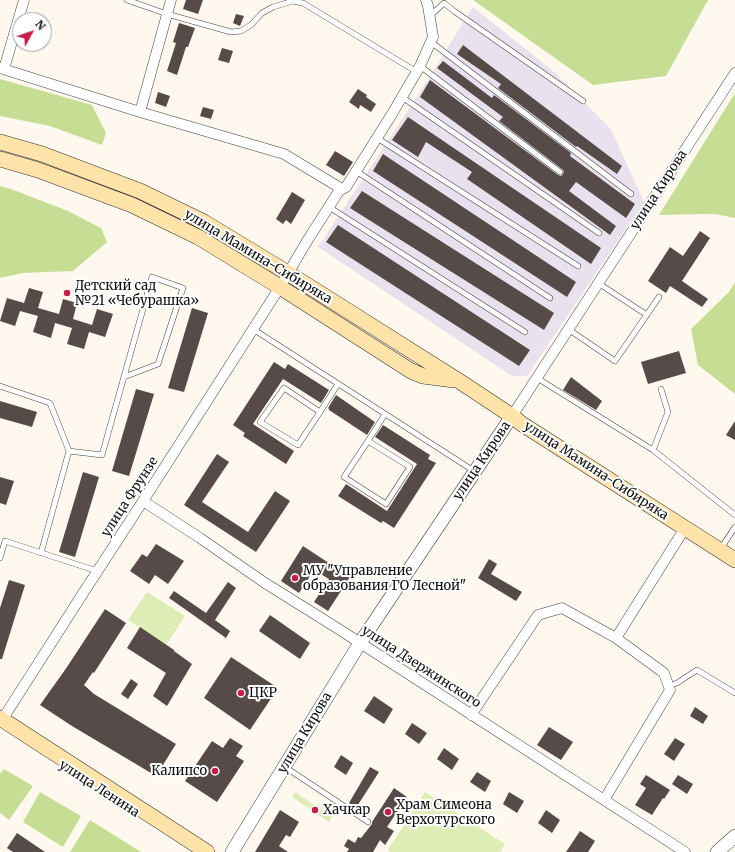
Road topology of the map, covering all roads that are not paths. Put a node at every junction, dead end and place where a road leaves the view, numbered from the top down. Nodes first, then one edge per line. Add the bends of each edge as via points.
1 (24, 0) edge
2 (127, 0) edge
3 (171, 0) edge
4 (426, 0) edge
5 (167, 14) junction
6 (430, 16) junction
7 (431, 42) junction
8 (2, 68) edge
9 (419, 69) junction
10 (735, 73) edge
11 (402, 97) junction
12 (583, 101) dead end
13 (140, 112) junction
14 (377, 138) junction
15 (0, 142) edge
16 (0, 159) edge
17 (356, 171) junction
18 (560, 172) dead end
19 (342, 189) junction
20 (630, 194) dead end
21 (329, 207) junction
22 (599, 233) dead end
23 (578, 266) dead end
24 (288, 273) junction
25 (598, 283) junction
26 (280, 287) junction
27 (659, 297) dead end
28 (550, 298) dead end
29 (646, 315) junction
30 (253, 329) junction
31 (568, 329) junction
32 (525, 332) dead end
33 (124, 377) junction
34 (537, 378) junction
35 (459, 381) junction
36 (338, 384) junction
37 (0, 386) edge
38 (661, 389) dead end
39 (320, 412) junction
40 (385, 414) junction
41 (512, 416) junction
42 (368, 440) junction
43 (653, 450) junction
44 (69, 451) junction
45 (475, 472) junction
46 (143, 501) junction
47 (735, 515) edge
48 (735, 527) edge
49 (685, 528) junction
50 (720, 550) junction
51 (41, 553) junction
52 (0, 558) edge
53 (735, 560) edge
54 (97, 571) junction
55 (616, 638) junction
56 (360, 643) junction
57 (669, 686) junction
58 (735, 693) edge
59 (471, 715) junction
60 (1, 722) edge
61 (284, 767) junction
62 (604, 800) junction
63 (368, 822) dead end
64 (735, 836) edge
65 (197, 852) edge
66 (207, 852) edge
67 (232, 852) edge
68 (685, 852) edge
69 (717, 852) edge

1 - 8 street
2 - 5 lane
3 - 5 street
4 - 6 street
5 - 9 lane via 231,32 241,31 273,7 293,1 303,3
5 - 13 street
6 - 7 street via 434,37
6 - 12 lane via 444,3
7 - 9 street, улица Фрунзе
7 - 20 lane
8 - 13 street
9 - 11 street, улица Фрунзе
9 - 18 lane
10 - 25 street, улица Кирова
11 - 14 street, улица Фрунзе
11 - 22 lane
13 - 19 street via 284,154
14 - 17 street, улица Фрунзе
14 - 23 lane
15 - 24 main road, улица Мамина-Сибиряка via 42,154 140,191 204,222
16 - 26 main road, улица Мамина-Сибиряка via 38,170 132,205 198,237
17 - 19 street, улица Фрунзе
17 - 28 lane
19 - 21 street, улица Фрунзе
21 - 24 street, улица Фрунзе
21 - 32 lane
24 - 26 street, улица Фрунзе
24 - 35 main road, улица Мамина-Сибиряка
25 - 29 lane
25 - 31 street, улица Кирова
26 - 30 street, улица Фрунзе
26 - 35 main road, улица Мамина-Сибиряка via 411,371 423,376
27 - 29 lane
29 - 31 lane via 615,361
30 - 36 lane
30 - 46 street, улица Фрунзе
31 - 34 street, улица Кирова
33 - 33 lane via 152,277 183,288 158,364
33 - 44 lane via 102,455
34 - 41 street, улица Кирова
34 - 43 lane
35 - 41 main road, улица Мамина-Сибиряка
36 - 39 lane
36 - 40 lane
37 - 44 lane via 50,403
38 - 43 lane via 668,412
39 - 39 lane via 284,388 260,422 298,445
40 - 42 lane
40 - 45 lane
41 - 45 street, улица Кирова
41 - 49 main road, улица Мамина-Сибиряка
42 - 42 lane via 410,467 386,504 344,477
43 - 47 lane
44 - 51 lane
45 - 56 street, улица Кирова
46 - 54 street, улица Фрунзе
46 - 56 street, улица Дзержинского
48 - 50 lane
49 - 50 main road, улица Мамина-Сибиряка
49 - 55 street
50 - 53 main road, улица Мамина-Сибиряка
51 - 52 lane via 5,541
51 - 54 lane
54 - 60 street, улица Фрунзе
55 - 57 street via 664,672
55 - 59 street via 562,608 538,615
56 - 59 street, улица Дзержинского
56 - 61 street, улица Кирова
57 - 58 lane via 697,670
57 - 62 street via 670,690
59 - 62 street, улица Дзержинского
60 - 65 main road, улица Ленина
60 - 66 main road
61 - 63 lane
61 - 67 street, улица Кирова
62 - 68 street, улица Дзержинского
64 - 69 street

